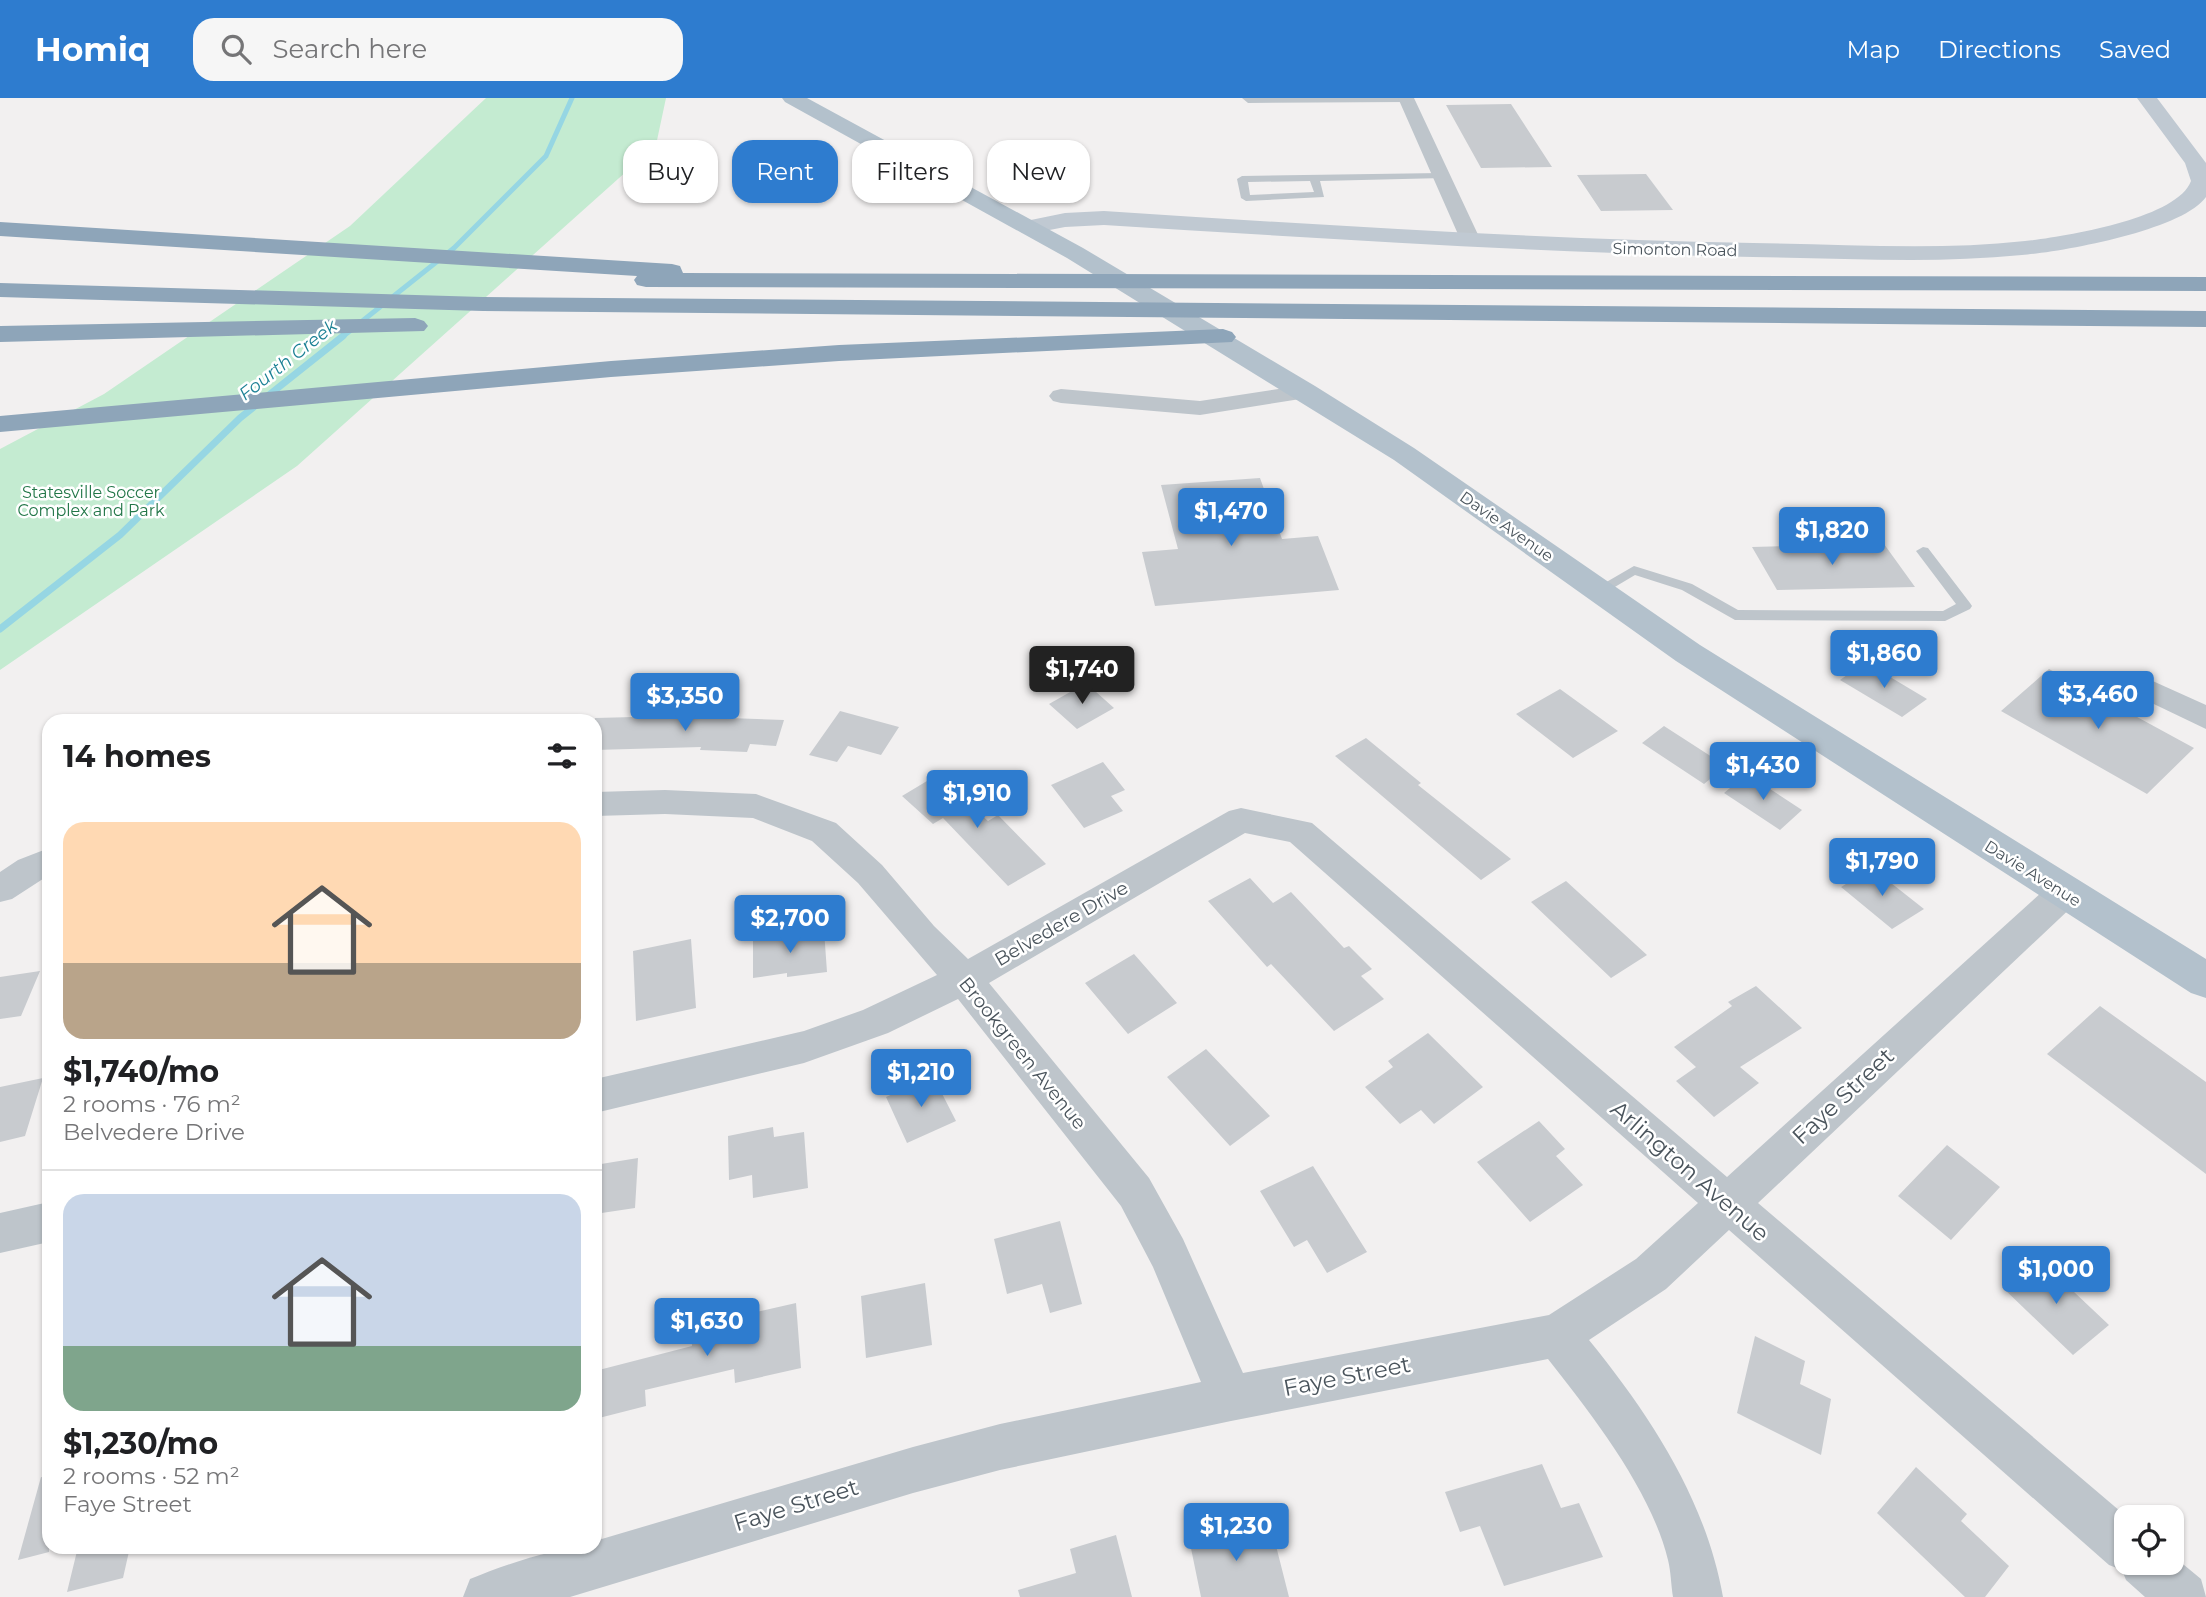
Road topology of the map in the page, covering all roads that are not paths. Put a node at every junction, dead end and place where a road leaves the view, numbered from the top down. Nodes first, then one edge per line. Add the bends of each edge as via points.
1 (792, 98) edge
2 (1246, 98) edge
3 (1406, 98) edge
4 (2147, 98) edge
5 (1441, 176) junction
6 (1314, 178) junction
7 (1029, 227) junction
8 (0, 229) edge
9 (1471, 241) junction
10 (387, 276) dead end
11 (863, 280) junction
12 (2206, 284) edge
13 (0, 290) edge
14 (1113, 312) junction
15 (1659, 317) junction
16 (2206, 319) edge
17 (0, 334) edge
18 (1305, 392) junction
19 (1061, 396) dead end
20 (0, 424) edge
21 (1923, 551) dead end
22 (1598, 591) junction
23 (2146, 688) dead end
24 (2206, 718) edge
25 (602, 804) edge
26 (1241, 820) joint
27 (42, 863) edge
28 (0, 888) edge
29 (2064, 893) junction
30 (964, 979) junction
31 (2206, 981) edge
32 (602, 1094) edge
33 (1727, 1203) junction
34 (42, 1224) edge
35 (0, 1233) edge
36 (1557, 1335) junction
37 (1231, 1398) junction
38 (2114, 1538) edge
39 (2157, 1575) edge
40 (488, 1597) edge
41 (1698, 1597) edge
42 (2183, 1597) edge

1 - 7 main road, Davie Avenue
2 - 3 lane
3 - 5 street
4 - 9 street, Simonton Road via 2195,163 2202,181 2194,198 2172,210 2092,237 2006,250 1948,251 1640,249
5 - 6 lane
5 - 9 street
6 - 6 lane via 1302,178 1242,179 1246,198 1320,195
7 - 9 street, Simonton Road via 1104,218
7 - 18 main road, Davie Avenue
8 - 11 highway
10 - 11 highway
11 - 12 highway
13 - 14 highway via 483,304
14 - 15 highway
14 - 17 highway
15 - 16 highway
15 - 20 highway via 839,353 381,388
18 - 19 street via 1200,408
18 - 22 main road, Davie Avenue via 1404,454
21 - 22 lane via 1965,606 1945,616 1735,615 1687,587 1634,570
22 - 29 main road, Davie Avenue
23 - 24 street
25 - 30 street, Brookgreen Avenue via 756,806 824,832 870,874
26 - 30 street, Belvedere Drive
26 - 33 street, Arlington Avenue via 1300,832
27 - 28 street
29 - 31 main road, Davie Avenue
29 - 33 street, Faye Street
30 - 32 street, Belvedere Drive via 875,1022 804,1048
30 - 37 street, Brookgreen Avenue via 1135,1192 1168,1253
33 - 36 street, Faye Street via 1651,1273
33 - 38 street, Arlington Avenue
34 - 35 street
36 - 37 street, Faye Street
36 - 41 street via 1636,1441 1667,1497 1692,1559
37 - 40 street, Faye Street via 950,1460
39 - 42 street

